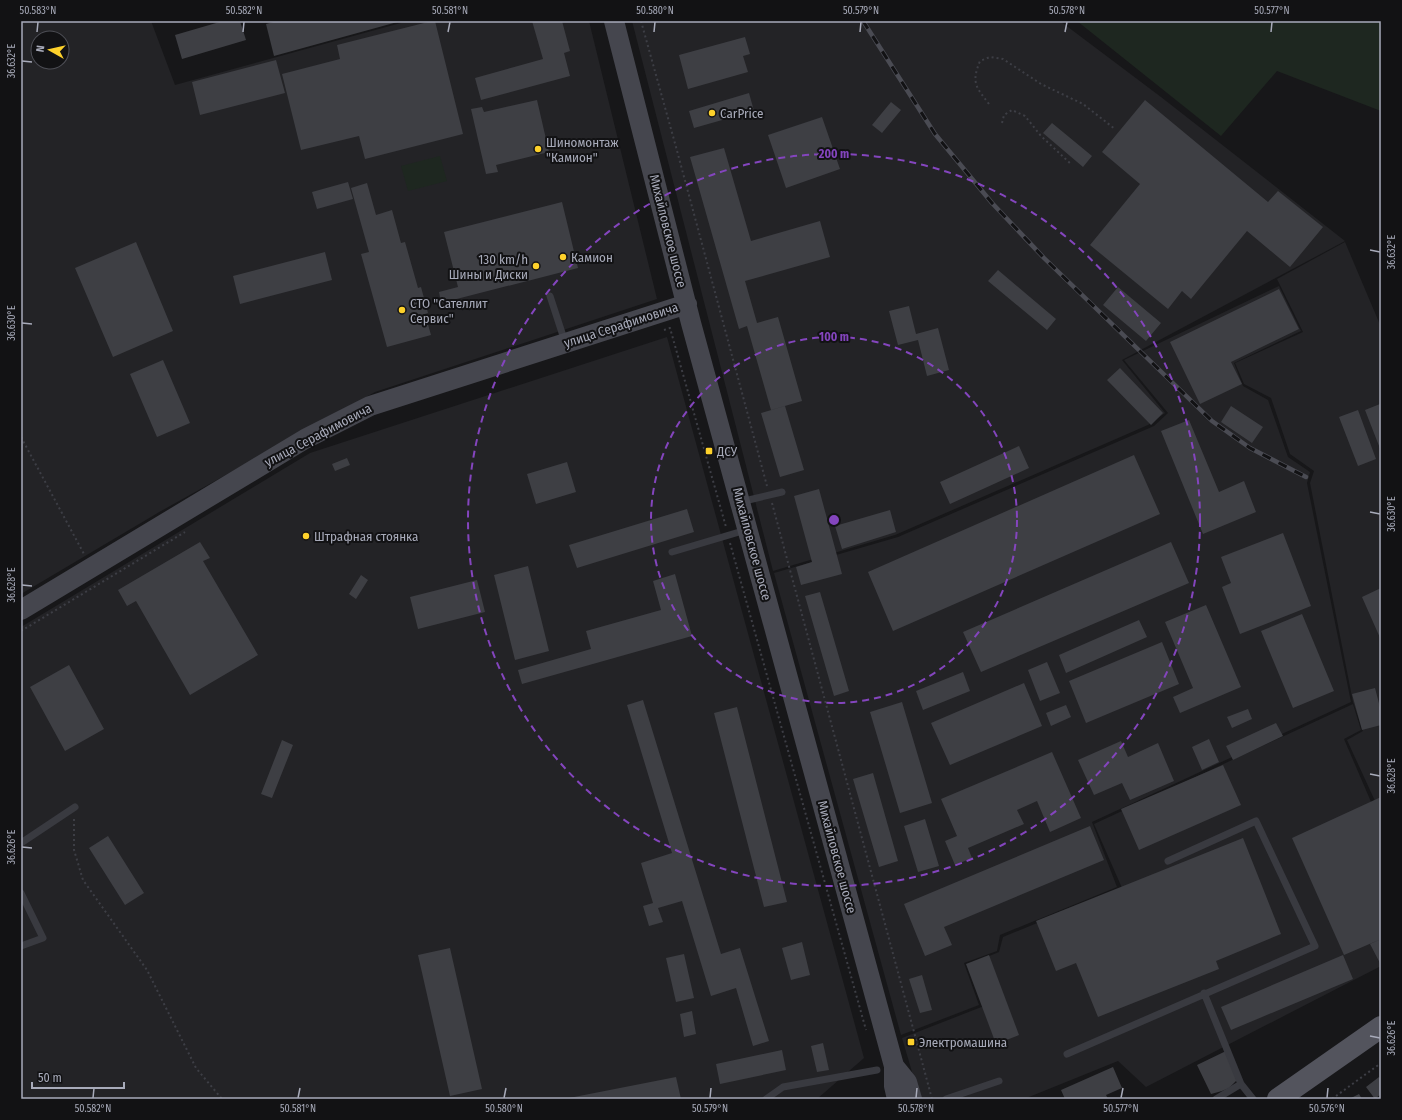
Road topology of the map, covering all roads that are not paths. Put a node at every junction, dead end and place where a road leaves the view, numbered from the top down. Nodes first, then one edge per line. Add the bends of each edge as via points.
1 (614, 21) edge
2 (550, 296) dead end
3 (687, 304) junction
4 (565, 343) junction
5 (782, 492) dead end
6 (740, 502) junction
7 (748, 530) junction
8 (672, 552) dead end
9 (21, 610) edge
10 (75, 807) road end
11 (21, 843) edge
12 (1168, 861) dead end
13 (21, 893) edge
14 (21, 946) edge
15 (1204, 993) junction
16 (1381, 1027) edge
17 (1067, 1054) dead end
18 (886, 1068) junction
19 (999, 1081) dead end
20 (1241, 1084) junction
21 (766, 1099) edge
22 (897, 1099) edge
23 (912, 1099) edge
24 (946, 1099) edge
25 (1216, 1099) edge
26 (1253, 1099) edge
27 (1278, 1099) edge

1 - 3 main road, Михайловское шоссе
2 - 4 lane
3 - 4 main road, улица Серафимовича
3 - 6 main road, Михайловское шоссе
4 - 9 main road, улица Серафимовича via 370,406 305,439
5 - 6 lane
6 - 7 main road, Михайловское шоссе
7 - 8 lane
7 - 18 main road, Михайловское шоссе
10 - 11 lane
12 - 15 lane via 1256,821 1315,946
13 - 14 lane via 43,938
15 - 17 lane
15 - 20 lane
16 - 27 main road
18 - 21 lane via 783,1087
18 - 22 main road, Михайловское шоссе
18 - 23 main road, Михайловское шоссе via 907,1082
19 - 24 lane
20 - 25 lane
20 - 26 lane

